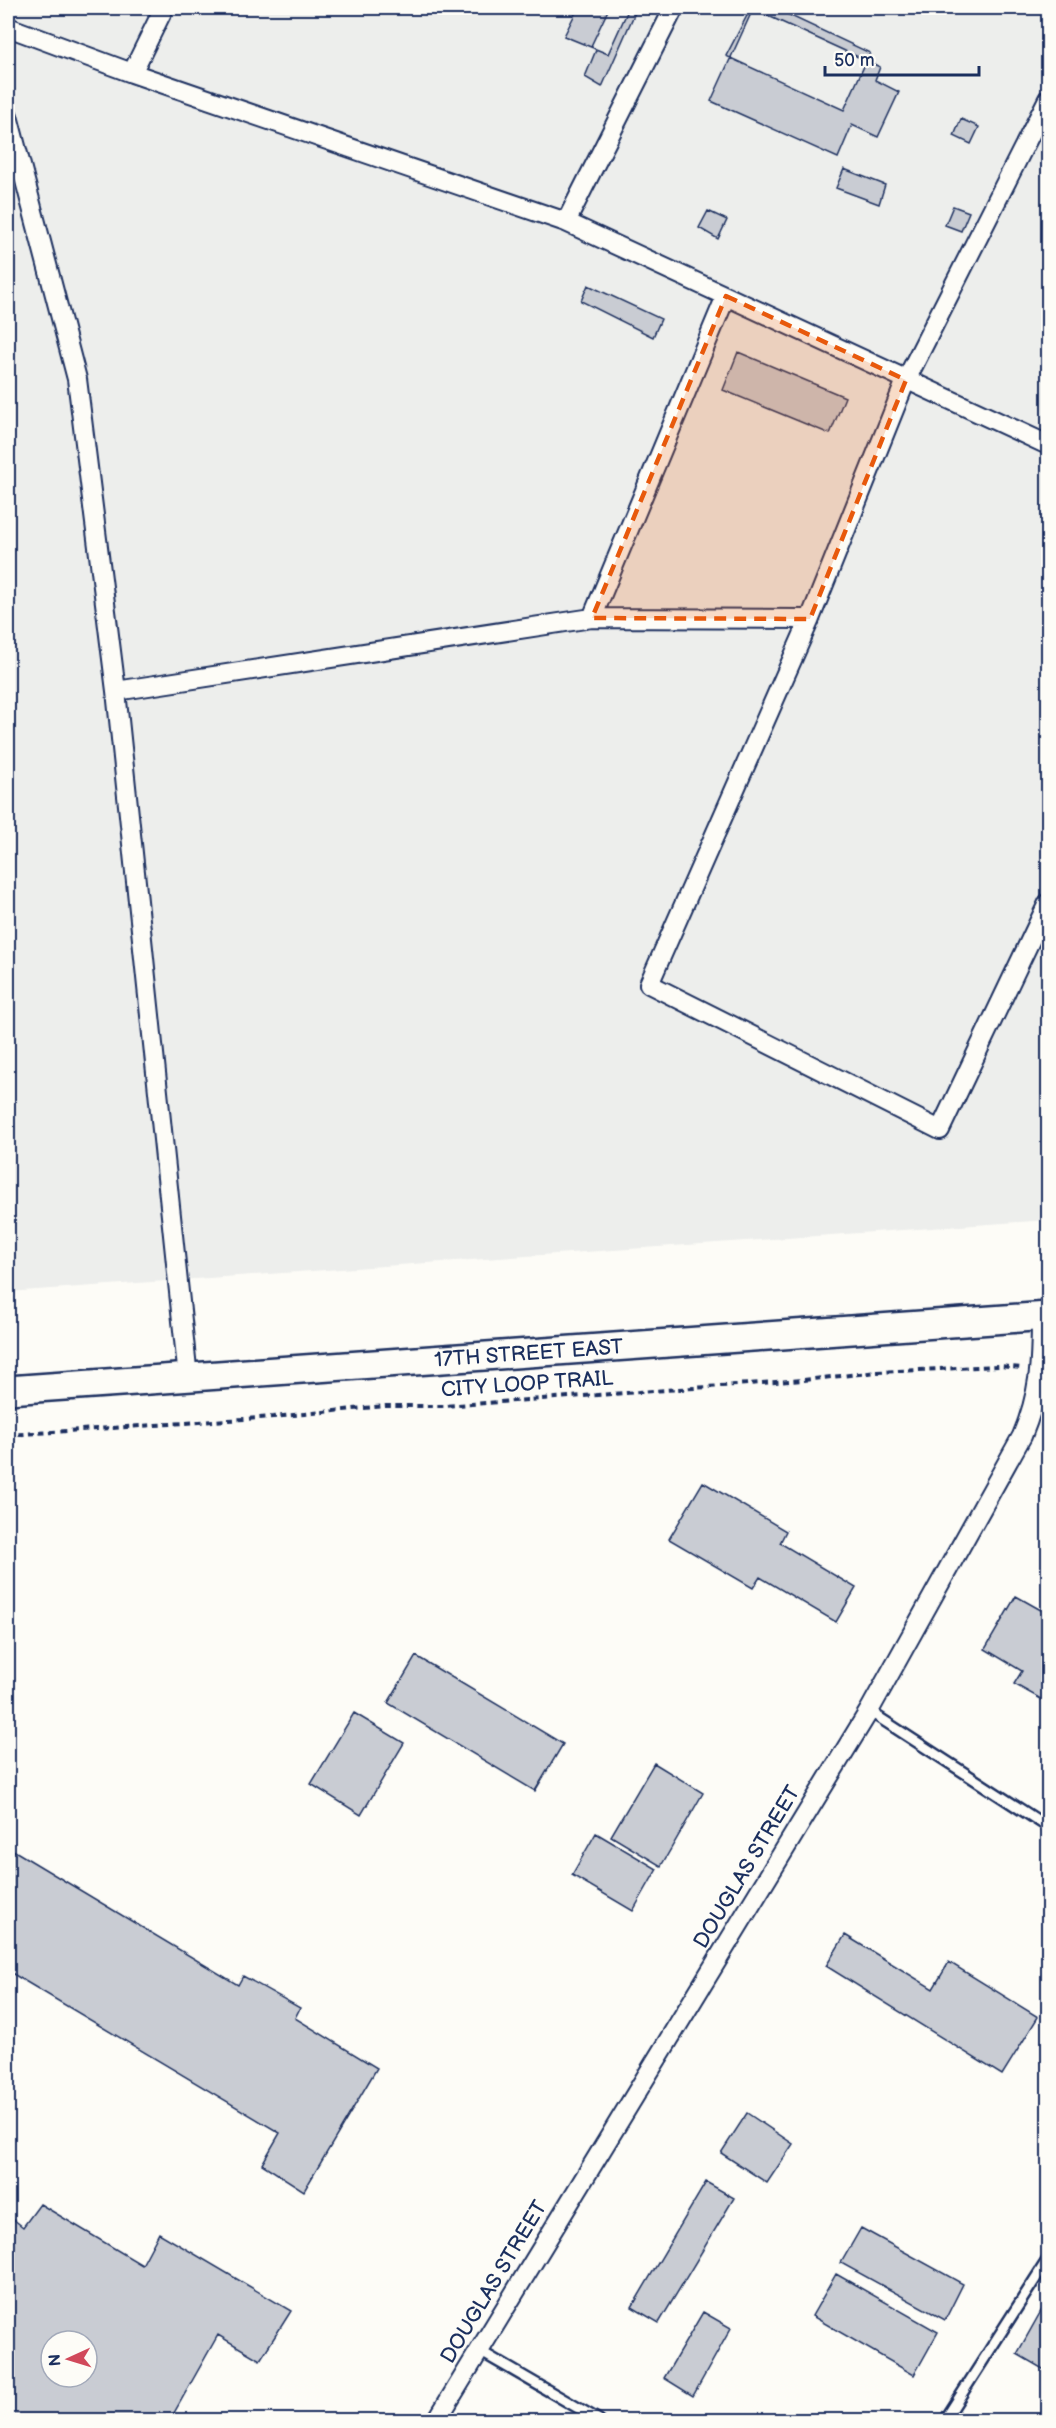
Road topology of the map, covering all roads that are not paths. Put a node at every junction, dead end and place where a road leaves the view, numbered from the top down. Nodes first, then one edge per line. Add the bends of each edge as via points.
1 (164, 8) edge
2 (674, 8) edge
3 (8, 27) edge
4 (132, 73) junction
5 (1048, 99) edge
6 (8, 116) edge
7 (566, 222) junction
8 (726, 296) junction
9 (906, 380) junction
10 (1048, 445) edge
11 (592, 618) junction
12 (810, 619) junction
13 (116, 692) junction
14 (1048, 903) edge
15 (1045, 1316) edge
16 (188, 1378) junction
17 (8, 1390) edge
18 (868, 1712) junction
19 (1048, 1827) edge
20 (1048, 2259) edge
21 (478, 2350) junction
22 (437, 2421) edge
23 (599, 2421) edge
24 (945, 2421) edge

1 - 4 street
2 - 7 street
3 - 4 street
4 - 7 street
5 - 9 street
6 - 13 street via 77,380
7 - 8 street
8 - 9 street
8 - 11 street
9 - 10 street
9 - 12 street
11 - 12 street
11 - 13 street
12 - 14 street via 649,984 940,1130
13 - 16 street
15 - 16 main road, 17TH STREET EAST
15 - 18 street, DOUGLAS STREET via 1035,1405 1022,1436
16 - 17 main road, 17TH STREET EAST
18 - 19 lane
18 - 21 street, DOUGLAS STREET
20 - 24 lane
21 - 22 street, DOUGLAS STREET
21 - 23 lane

